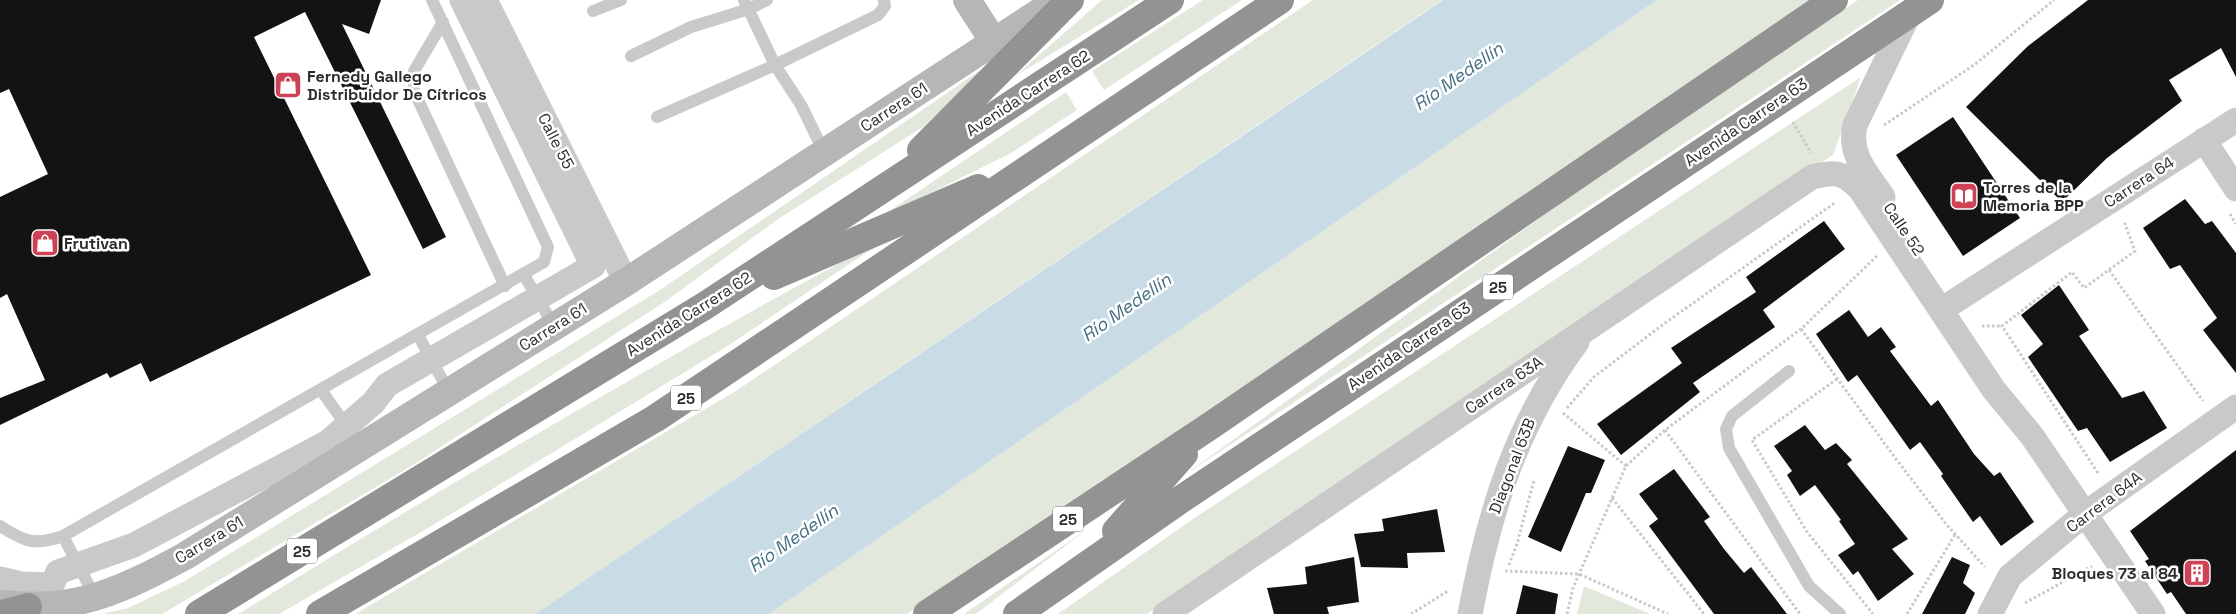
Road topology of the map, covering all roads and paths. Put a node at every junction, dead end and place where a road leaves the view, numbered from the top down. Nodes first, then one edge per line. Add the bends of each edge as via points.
1 (433, 0) edge
2 (462, 0) edge
3 (485, 0) edge
4 (621, 0) edge
5 (767, 0) edge
6 (884, 0) edge
7 (967, 0) edge
8 (1058, 0) edge
9 (1070, 0) edge
10 (1170, 0) edge
11 (1280, 0) edge
12 (1834, 0) edge
13 (2054, 0) edge
14 (746, 4) edge
15 (1920, 7) edge
16 (593, 11) dead end
17 (443, 22) junction
18 (994, 42) junction
19 (631, 56) dead end
20 (775, 65) junction
21 (1780, 100) junction
22 (657, 117) dead end
23 (2236, 120) edge
24 (2204, 140) junction
25 (1853, 147) junction
26 (824, 152) junction
27 (1039, 161) junction
28 (1824, 174) junction
29 (884, 188) junction
30 (2231, 198) edge
31 (1841, 209) dead end
32 (2132, 219) dead end
33 (2236, 224) edge
34 (1871, 248) dead end
35 (1877, 256) junction
36 (1882, 264) dead end
37 (2109, 270) junction
38 (524, 275) junction
39 (626, 282) junction
40 (504, 286) junction
41 (539, 299) junction
42 (706, 305) junction
43 (1947, 306) junction
44 (554, 326) junction
45 (1968, 326) junction
46 (2002, 326) junction
47 (1801, 329) junction
48 (1585, 330) junction
49 (418, 335) junction
50 (432, 360) junction
51 (1789, 371) dead end
52 (1837, 379) junction
53 (321, 390) junction
54 (449, 392) junction
55 (2206, 406) dead end
56 (2236, 407) edge
57 (1562, 413) junction
58 (1559, 422) dead end
59 (1210, 426) junction
60 (1665, 430) junction
61 (353, 436) junction
62 (2032, 436) junction
63 (1626, 466) junction
64 (2099, 475) dead end
65 (1535, 476) dead end
66 (1612, 498) junction
67 (2086, 513) junction
68 (0, 526) edge
69 (1956, 533) junction
70 (63, 536) junction
71 (1089, 562) junction
72 (2097, 563) dead end
73 (78, 564) junction
74 (1504, 571) junction
75 (1579, 574) junction
76 (1991, 574) dead end
77 (0, 579) edge
78 (1505, 579) dead end
79 (96, 597) junction
80 (1450, 598) dead end
81 (0, 603) edge
82 (2022, 605) dead end
83 (15, 610) edge
84 (199, 614) edge
85 (320, 614) edge
86 (927, 614) edge
87 (1017, 614) edge
88 (1165, 614) edge
89 (1411, 614) edge
90 (1470, 614) edge
91 (1567, 614) edge
92 (1668, 614) edge
93 (1704, 614) edge
94 (1800, 614) edge
95 (1840, 614) edge
96 (1873, 614) edge
97 (1907, 614) edge
98 (1990, 614) edge
99 (2154, 614) edge

1 - 17 lane
2 - 41 street via 593,266
3 - 39 street, Calle 55
4 - 16 lane
5 - 14 lane
6 - 20 lane via 878,15
7 - 18 street
8 - 18 street, Carrera 61
9 - 29 highway
10 - 29 highway, Avenida Carrera 62 / 25
11 - 27 highway, 25
12 - 59 highway, 25
13 - 25 path via 1974,65
14 - 19 lane
14 - 20 lane
15 - 21 highway, Avenida Carrera 63 / 25
15 - 25 street via 1855,125
17 - 38 lane via 548,247 544,262
17 - 40 lane via 414,71 414,90
18 - 26 street, Carrera 61
20 - 22 lane
20 - 26 lane via 801,105
21 - 28 path
21 - 71 highway, Avenida Carrera 63 / 25
23 - 24 street, Carrera 64
24 - 30 street
24 - 43 street, Carrera 64
25 - 43 street, Calle 52
26 - 39 street, Carrera 61
27 - 42 highway
27 - 85 highway, 25 via 656,418
28 - 43 street, Calle 52 via 1838,173 1860,189
28 - 48 street, Carrera 63A via 1812,177
29 - 42 highway, Avenida Carrera 62 / 25
30 - 33 path
31 - 57 path via 1835,201 1665,323 1594,377
32 - 37 path via 2124,224 2134,251
34 - 35 path
35 - 36 path
35 - 47 path
37 - 46 path via 2084,288 2072,272
37 - 55 path
38 - 40 lane
38 - 41 lane
39 - 44 street, Carrera 61
40 - 49 lane
41 - 44 lane
41 - 50 street
42 - 84 highway, Avenida Carrera 62 / 25
43 - 45 street, Calle 52
43 - 62 street, Calle 52 via 1994,390
44 - 54 street, Carrera 61
45 - 46 path
45 - 62 street, Calle 52 via 2006,382
46 - 64 path
47 - 52 path
47 - 60 path
48 - 88 street, Carrera 63A
48 - 90 street, Diagonal 63B via 1542,396 1514,453 1484,544
49 - 50 lane
49 - 53 lane
50 - 54 lane
50 - 61 street via 387,385
51 - 95 lane via 1732,416 1726,429 1729,448 1809,586
52 - 69 path
52 - 96 path via 1752,440 1808,532
53 - 61 lane
53 - 70 lane
54 - 61 street, Carrera 61
56 - 67 street, Carrera 64A
57 - 58 path
57 - 63 path
59 - 71 highway
59 - 86 highway, 25
60 - 63 path
60 - 94 path
61 - 73 street via 328,442 134,545
61 - 79 street, Carrera 61 via 185,556 140,580
62 - 67 street, Calle 52
63 - 66 path
65 - 74 path via 1517,544
66 - 75 path
66 - 93 path
67 - 98 street, Carrera 64A via 2010,576
67 - 99 street, Calle 52
68 - 70 lane via 20,539 43,543
69 - 76 path
69 - 97 path
70 - 73 lane
71 - 87 highway, Avenida Carrera 63 / 25
72 - 82 path
73 - 77 street via 58,572 52,585 21,584
73 - 79 lane
74 - 75 path
74 - 78 path
75 - 91 path
75 - 92 path
79 - 83 street, Carrera 61 via 62,606
80 - 89 path via 1451,590
81 - 83 street, Carrera 61

